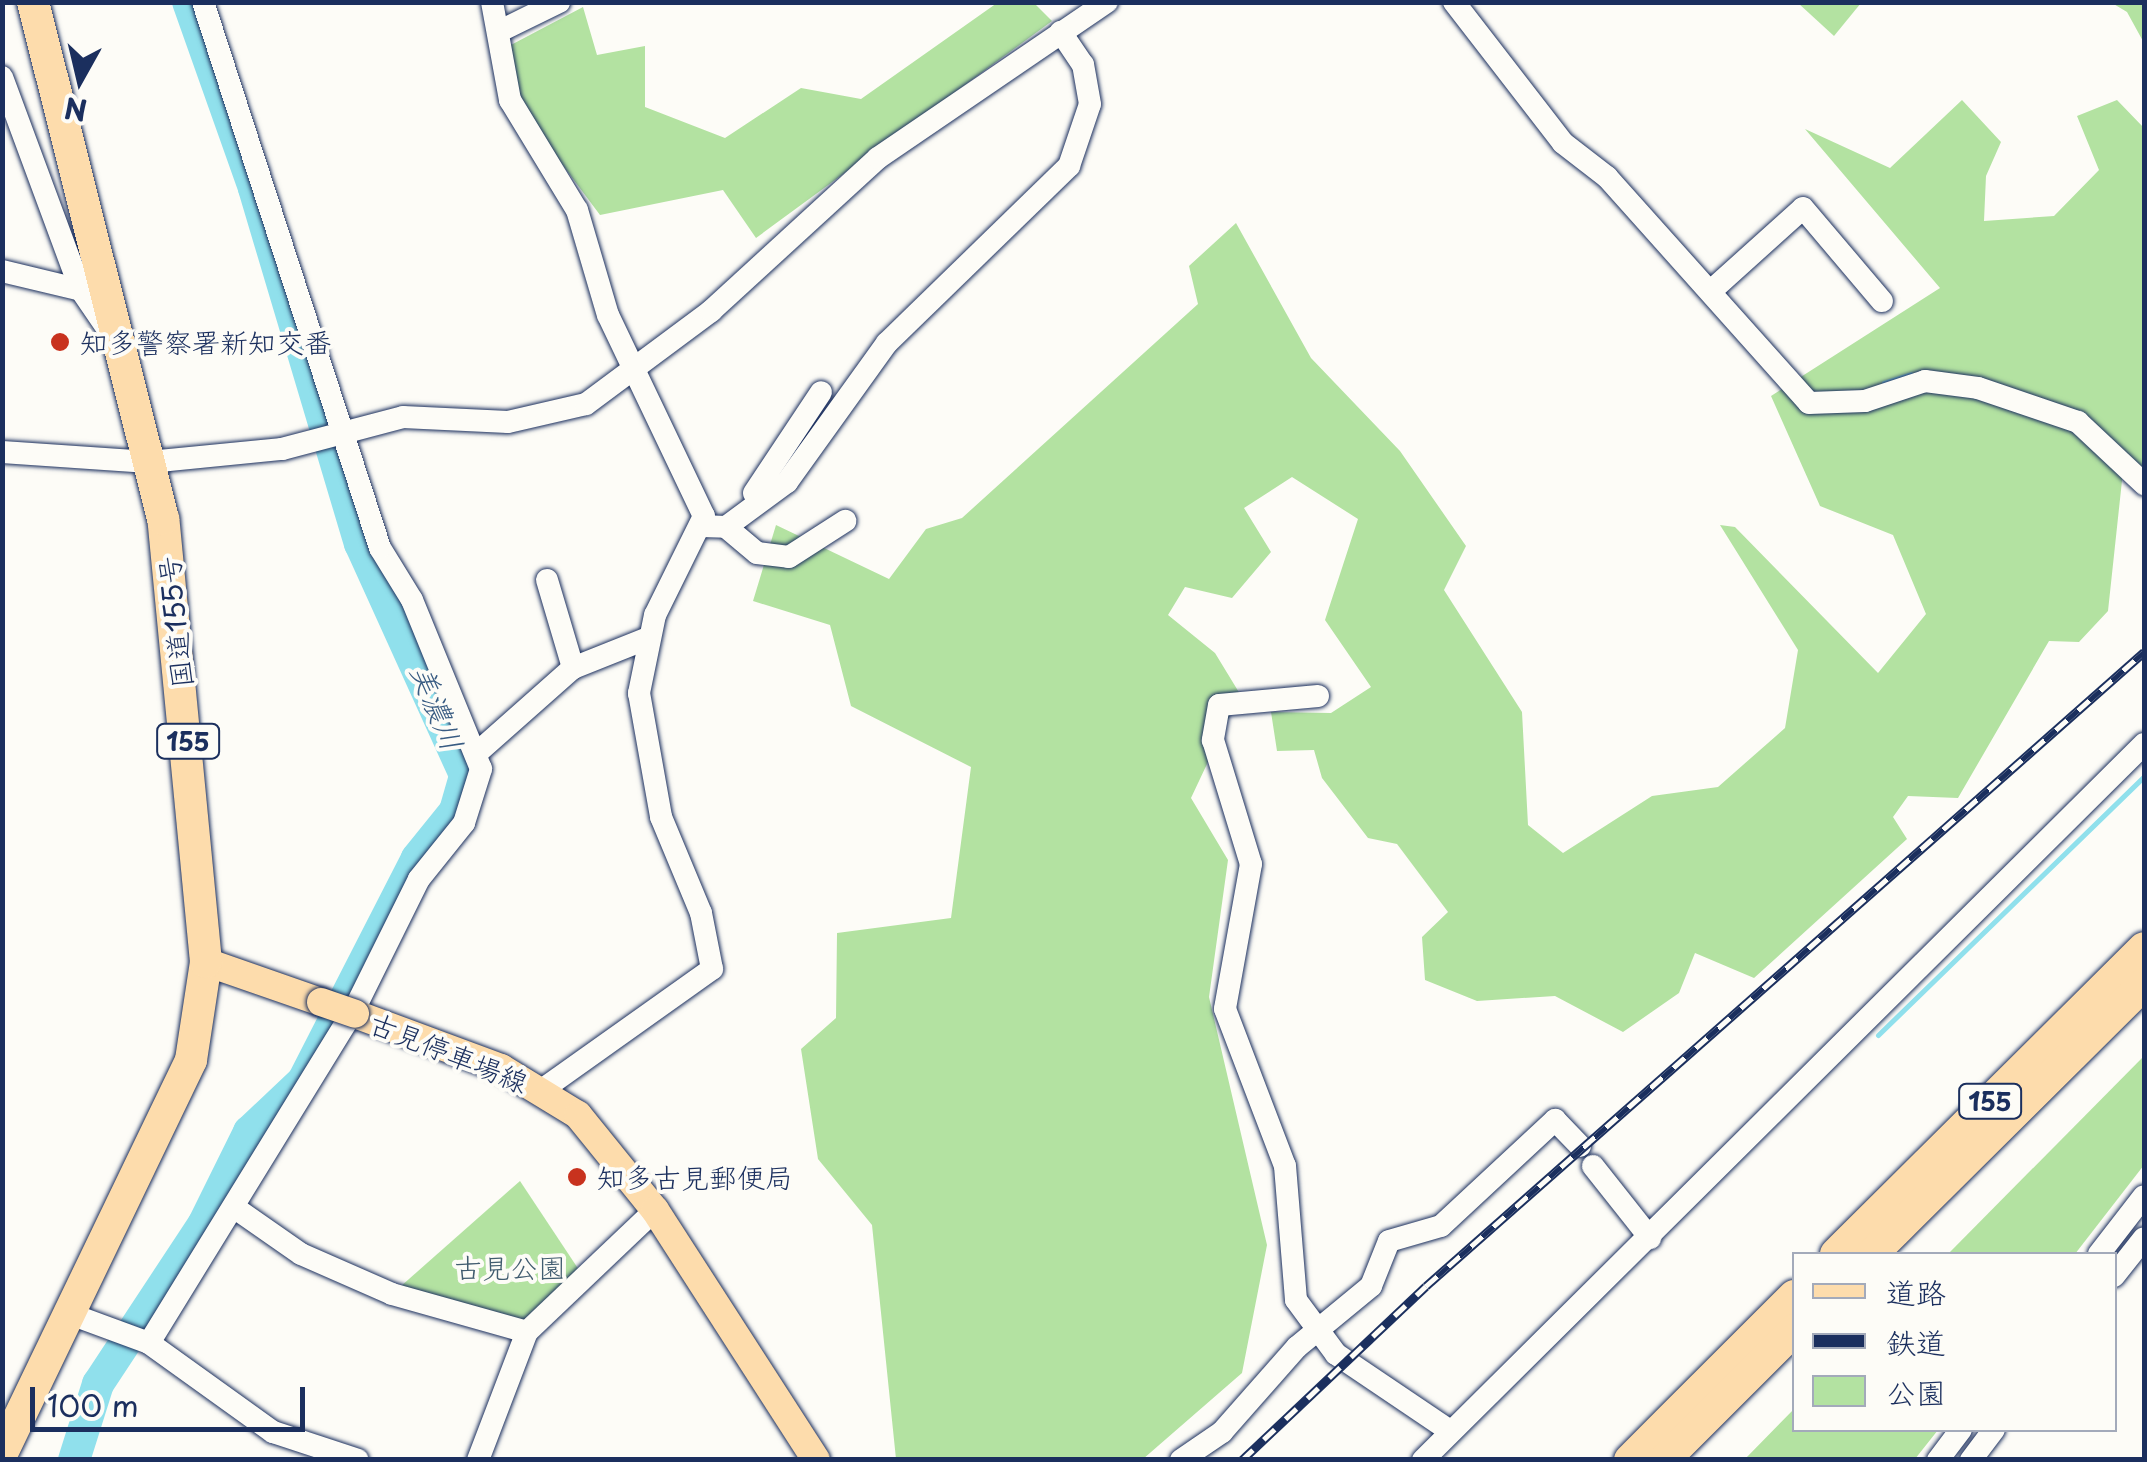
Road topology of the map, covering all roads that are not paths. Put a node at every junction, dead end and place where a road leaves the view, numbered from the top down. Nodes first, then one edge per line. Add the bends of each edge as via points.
1 (33, 2) edge
2 (203, 2) edge
3 (492, 2) edge
4 (559, 2) edge
5 (1107, 2) edge
6 (1454, 2) edge
7 (500, 31) junction
8 (1060, 32) junction
9 (2, 77) edge
10 (2, 271) edge
11 (81, 290) junction
12 (1712, 290) junction
13 (1882, 301) dead end
14 (123, 352) junction
15 (638, 366) junction
16 (821, 392) dead end
17 (342, 432) junction
18 (2, 452) edge
19 (149, 462) junction
20 (2144, 484) edge
21 (703, 521) junction
22 (846, 521) dead end
23 (726, 527) junction
24 (548, 580) dead end
25 (648, 638) junction
26 (573, 668) junction
27 (1318, 696) dead end
28 (2144, 744) edge
29 (478, 752) junction
30 (2144, 948) edge
31 (206, 962) junction
32 (2144, 984) edge
33 (354, 1014) junction
34 (542, 1090) junction
35 (1580, 1146) dead end
36 (1594, 1166) dead end
37 (2144, 1196) edge
38 (234, 1208) junction
39 (655, 1210) junction
40 (1650, 1238) junction
41 (2144, 1238) edge
42 (1838, 1252) edge
43 (1874, 1252) edge
44 (2101, 1252) edge
45 (2117, 1272) edge
46 (1792, 1298) edge
47 (73, 1316) junction
48 (1318, 1328) junction
49 (526, 1332) junction
50 (1792, 1332) edge
51 (148, 1343) junction
52 (1450, 1431) junction
53 (1960, 1432) edge
54 (1992, 1432) edge
55 (2, 1453) edge
56 (358, 1460) edge
57 (478, 1460) edge
58 (816, 1460) edge
59 (1181, 1460) edge
60 (1423, 1460) edge
61 (1630, 1460) edge
62 (1664, 1460) edge
63 (1938, 1460) edge
64 (1971, 1460) edge

1 - 14 highway, 国道155号 / 155
2 - 17 street
3 - 7 street
4 - 7 street
5 - 8 street
6 - 12 street via 1564,144 1607,176
7 - 15 street via 510,100 577,210 608,315
8 - 15 street via 878,158
8 - 23 street via 1083,65 1090,104 1069,166 887,342 787,482
9 - 11 street
10 - 11 street
11 - 14 street
12 - 13 street via 1803,208
12 - 20 street via 1808,403 1865,400 1926,381 1978,388 2078,422
14 - 19 highway, 国道155号 / 155
15 - 17 street via 553,417 403,417
15 - 21 street
16 - 21 street via 756,492
17 - 19 street via 282,449
17 - 29 street via 380,548
18 - 19 street
19 - 31 highway, 国道155号 / 155 via 172,579
21 - 23 street
21 - 25 street
22 - 23 street via 789,557 757,553
24 - 26 street
25 - 26 street
25 - 34 street via 639,692 661,817 701,913 712,969
26 - 29 street
27 - 48 street via 1219,705 1213,740 1250,844 1225,1010 1282,1155 1296,1300
28 - 40 street
29 - 33 street via 470,813 419,879
30 - 42 highway, 155
31 - 33 main road, 古見停車場線, bridge
31 - 47 highway, 国道155号 / 155 via 191,1060
32 - 43 highway, 155
33 - 34 main road, 古見停車場線
33 - 38 street
34 - 39 main road, 古見停車場線 via 602,1140
35 - 48 street via 1555,1120 1441,1226 1389,1241 1371,1286
36 - 40 street
37 - 44 street
38 - 49 street via 301,1254 392,1294
38 - 51 street
39 - 49 street
39 - 58 main road, 古見停車場線
40 - 52 street
41 - 45 street
46 - 61 highway
47 - 51 street
47 - 55 highway, 国道155号 / 155
48 - 52 street via 1363,1377
48 - 59 street via 1222,1432
49 - 57 street
50 - 62 highway
51 - 56 street via 273,1432
52 - 60 street
53 - 63 street
54 - 64 street

